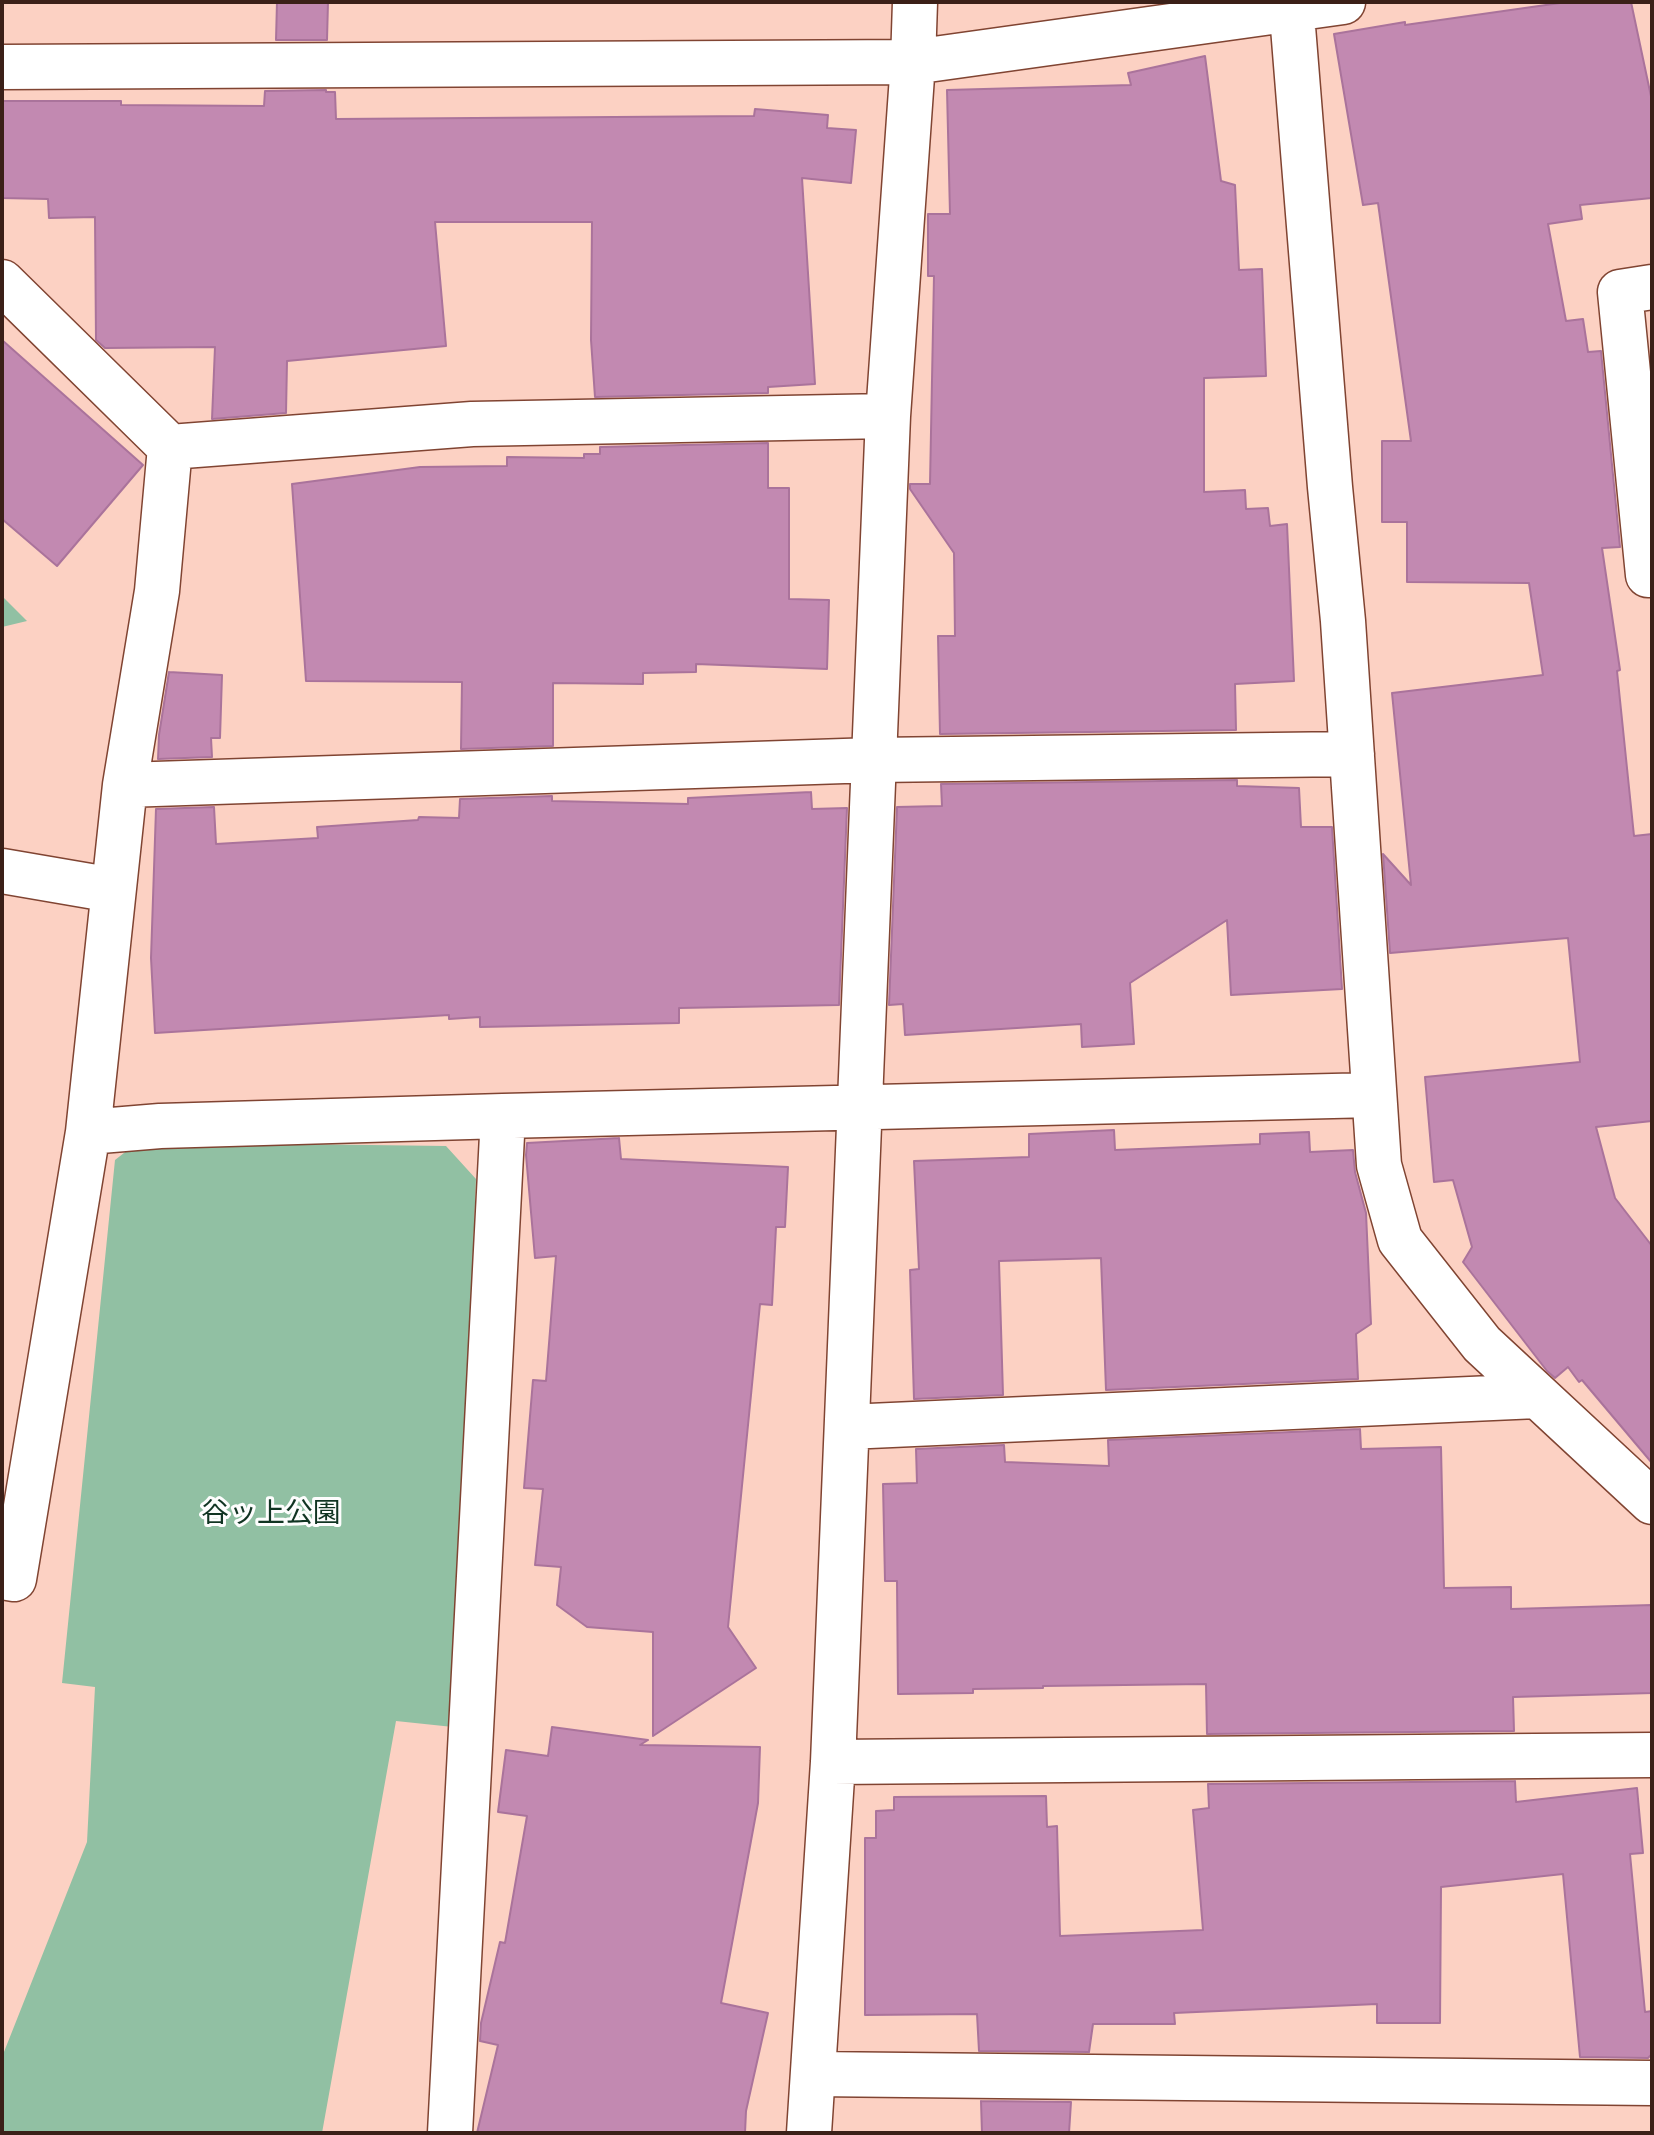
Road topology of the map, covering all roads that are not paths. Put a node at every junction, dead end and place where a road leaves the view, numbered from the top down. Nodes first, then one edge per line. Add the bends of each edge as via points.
1 (915, 2) edge
2 (1343, 2) edge
3 (1291, 6) edge
4 (913, 62) junction
5 (2, 67) edge
6 (2, 282) edge
7 (1652, 287) edge
8 (888, 416) junction
9 (170, 447) junction
10 (1651, 582) edge
11 (1352, 754) junction
12 (874, 760) junction
13 (125, 785) junction
14 (2, 871) edge
15 (113, 890) junction
16 (1374, 1095) junction
17 (860, 1106) junction
18 (503, 1116) junction
19 (88, 1132) junction
20 (1537, 1396) junction
21 (847, 1427) junction
22 (1652, 1502) edge
23 (2, 1577) edge
24 (1652, 1755) edge
25 (833, 1762) junction
26 (813, 2074) junction
27 (1652, 2083) edge
28 (450, 2133) edge
29 (809, 2133) edge

1 - 4 street
2 - 3 street
3 - 4 street
3 - 11 street
4 - 5 street
4 - 8 street
6 - 9 street
7 - 10 street via 1620,292
8 - 9 street via 472,424
8 - 12 street
9 - 13 street via 157,591
11 - 12 street
11 - 16 street
12 - 13 street
12 - 17 street
13 - 15 street
14 - 15 street
15 - 19 street
16 - 17 street
16 - 20 street via 1379,1165 1400,1240 1482,1344
17 - 18 street
17 - 21 street
18 - 19 street
18 - 28 street
19 - 23 street via 14,1579
20 - 21 street
20 - 22 street
21 - 25 street
24 - 25 street
25 - 26 street
26 - 27 street
26 - 29 street

